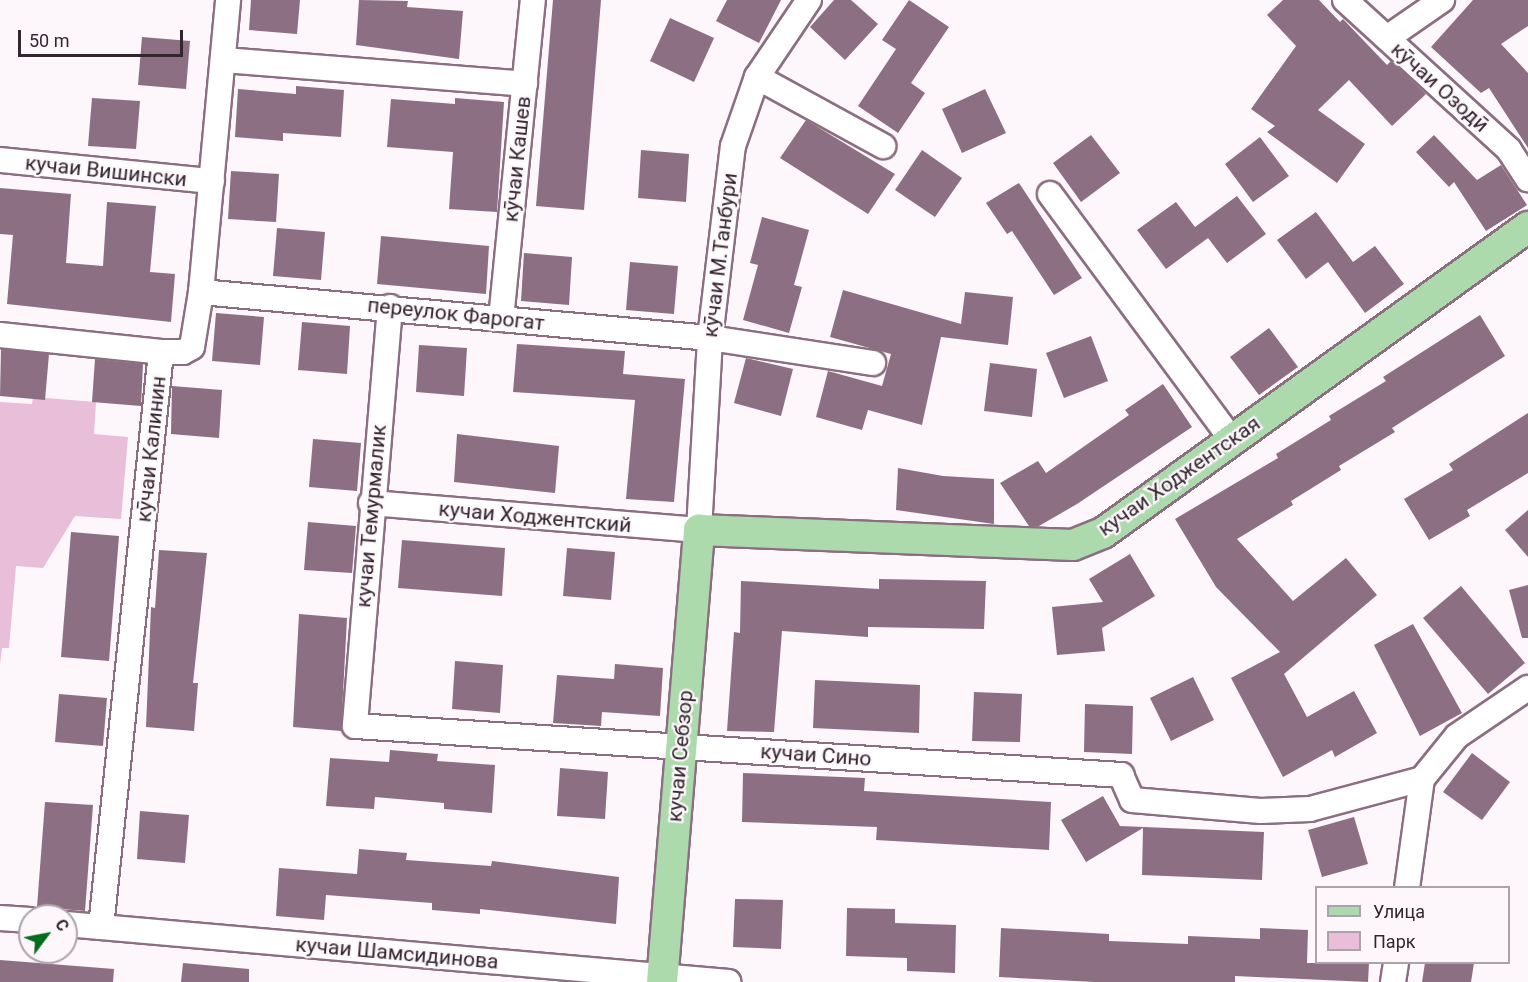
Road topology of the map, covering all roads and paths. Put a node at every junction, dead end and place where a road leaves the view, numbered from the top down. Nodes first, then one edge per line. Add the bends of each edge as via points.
1 (228, 0) edge
2 (533, 0) edge
3 (809, 0) edge
4 (1345, 0) edge
5 (1442, 0) edge
6 (1387, 38) junction
7 (224, 60) junction
8 (757, 77) junction
9 (525, 84) junction
10 (884, 146) dead end
11 (0, 160) edge
12 (1528, 179) edge
13 (212, 181) junction
14 (1050, 194) dead end
15 (1528, 227) edge
16 (201, 292) junction
17 (390, 307) junction
18 (501, 319) junction
19 (0, 335) edge
20 (710, 338) junction
21 (160, 352) junction
22 (873, 363) dead end
23 (1232, 440) junction
24 (371, 503) junction
25 (699, 530) junction
26 (1528, 688) edge
27 (355, 726) joint
28 (681, 746) junction
29 (1422, 779) junction
30 (1407, 886) edge
31 (0, 918) edge
32 (18, 919) edge
33 (78, 925) edge
34 (101, 927) junction
35 (1396, 964) edge
36 (662, 979) edge
37 (728, 982) edge
38 (1393, 982) edge

1 - 7 street, кӯчаи Калинин
2 - 9 street, кӯчаи Кашев
3 - 8 street, кӯчаи М.Танбури
4 - 6 street, кӯчаи Озодӣ
5 - 6 street
6 - 12 street, кӯчаи Озодӣ via 1509,150
7 - 9 street
7 - 13 street, кӯчаи Калинин
8 - 10 street
8 - 20 street, кӯчаи М.Танбури via 733,147
9 - 18 street, кӯчаи Кашев
11 - 13 street, кучаи Вишински
13 - 16 street, кӯчаи Калинин
14 - 23 street
15 - 23 main road, кучаи Ходжентская
16 - 17 street, переулок Фарогат
16 - 21 street, кӯчаи Калинин via 192,347 183,352
17 - 18 street, переулок Фарогат
17 - 24 street, кучаи Темурмалик
18 - 20 street, переулок Фарогат
19 - 21 street
20 - 22 street, переулок Фарогат
20 - 25 street, кӯчаи М.Танбури
21 - 34 street, кӯчаи Калинин
23 - 25 main road, кучаи Ходжентская via 1103,533 1073,544
24 - 25 street, кучаи Ходжентский
24 - 27 street, кучаи Темурмалик
25 - 28 main road, кучаи Себзор
26 - 29 street via 1456,736
27 - 28 street, кучаи Сино
28 - 29 street, кучаи Сино via 1121,775 1132,800 1262,811 1310,809
28 - 36 main road, кучаи Себзор
29 - 30 street
31 - 32 street
33 - 34 street, кучаи Шамсидинова
34 - 36 street, кучаи Шамсидинова
35 - 38 street
36 - 37 street, кучаи Шамсидинова

